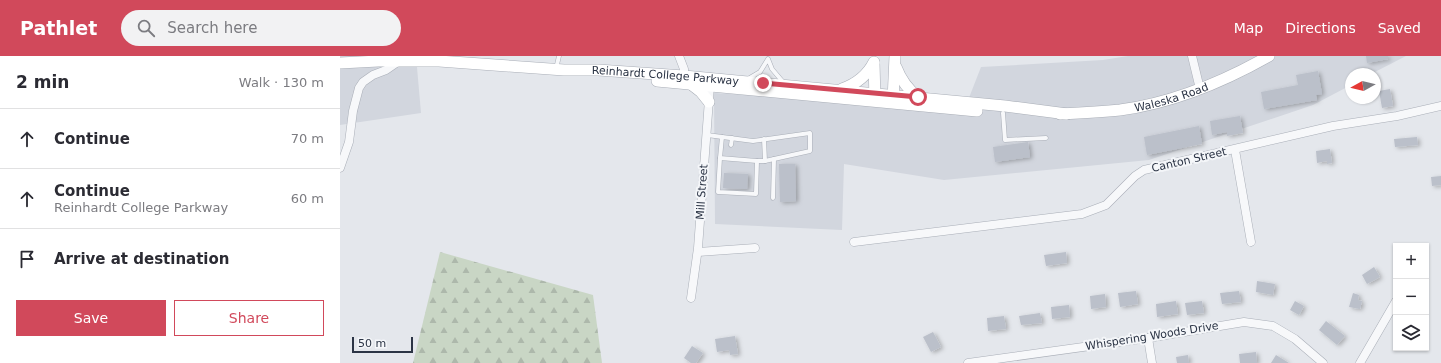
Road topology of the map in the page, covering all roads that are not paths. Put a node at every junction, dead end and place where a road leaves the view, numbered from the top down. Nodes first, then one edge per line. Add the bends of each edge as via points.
1 (559, 56) edge
2 (679, 56) edge
3 (1192, 56) edge
4 (1269, 56) edge
5 (769, 58) edge
6 (406, 59) edge
7 (874, 59) edge
8 (895, 59) edge
9 (340, 64) edge
10 (560, 70) junction
11 (684, 76) junction
12 (692, 84) junction
13 (741, 85) junction
14 (786, 85) junction
15 (710, 86) junction
16 (1200, 89) junction
17 (839, 90) junction
18 (918, 97) junction
19 (875, 98) junction
20 (893, 99) junction
21 (709, 102) junction
22 (1441, 106) edge
23 (1003, 113) junction
24 (1066, 114) junction
25 (706, 135) junction
26 (722, 137) junction
27 (732, 138) junction
28 (1046, 138) dead end
29 (743, 139) junction
30 (764, 139) junction
31 (753, 141) junction
32 (731, 145) dead end
33 (742, 146) dead end
34 (752, 147) dead end
35 (1235, 150) junction
36 (720, 158) junction
37 (774, 159) junction
38 (757, 161) junction
39 (765, 161) junction
40 (340, 168) edge
41 (773, 198) dead end
42 (854, 242) dead end
43 (1251, 242) dead end
44 (755, 248) dead end
45 (698, 252) junction
46 (691, 298) dead end
47 (1393, 306) edge
48 (1148, 338) junction
49 (1021, 359) edge
50 (968, 363) edge
51 (1152, 363) edge
52 (1323, 363) edge
53 (1360, 363) edge

1 - 10 lane
2 - 11 street
3 - 16 street
4 - 16 main road, Waleska Road
5 - 13 lane via 760,72
5 - 14 lane via 775,74
6 - 9 main road, Reinhardt College Parkway
6 - 10 main road, Reinhardt College Parkway
6 - 40 street via 368,78 359,88 352,116 350,142
7 - 17 main road via 870,69 861,79
7 - 19 main road
8 - 18 main road via 902,81
8 - 20 main road
10 - 11 main road, Reinhardt College Parkway
10 - 12 main road, Reinhardt College Parkway
11 - 13 main road, Reinhardt College Parkway
12 - 15 main road, Reinhardt College Parkway
12 - 21 main road
13 - 14 main road, Reinhardt College Parkway
13 - 15 main road, Reinhardt College Parkway
13 - 19 main road
14 - 17 main road, Reinhardt College Parkway
15 - 21 street, Mill Street
16 - 24 main road, Waleska Road via 1164,101 1121,110
17 - 19 main road, Reinhardt College Parkway
18 - 20 main road, Waleska Road
18 - 24 main road, Waleska Road
19 - 20 main road
20 - 23 main road, Waleska Road
21 - 25 street, Mill Street
22 - 35 street, Canton Street via 1333,126
23 - 24 main road, Waleska Road
23 - 28 lane via 1005,140
25 - 26 lane
25 - 45 street, Mill Street
26 - 27 lane
26 - 36 lane
27 - 29 lane
27 - 32 lane
29 - 31 lane
29 - 33 lane
30 - 31 lane
30 - 37 lane via 810,133 810,151
30 - 39 lane
31 - 34 lane
35 - 42 street, Canton Street via 1144,170 1106,205 1082,214
35 - 43 street
36 - 38 lane via 752,158
36 - 38 lane via 718,192 756,194
37 - 39 lane
37 - 41 lane
38 - 39 lane
44 - 45 street
45 - 46 street, Mill Street
47 - 53 street
48 - 49 street, Whispering Woods Drive
48 - 51 street
48 - 52 street, Whispering Woods Drive via 1244,322 1273,326 1295,339
49 - 50 street, Whispering Woods Drive

